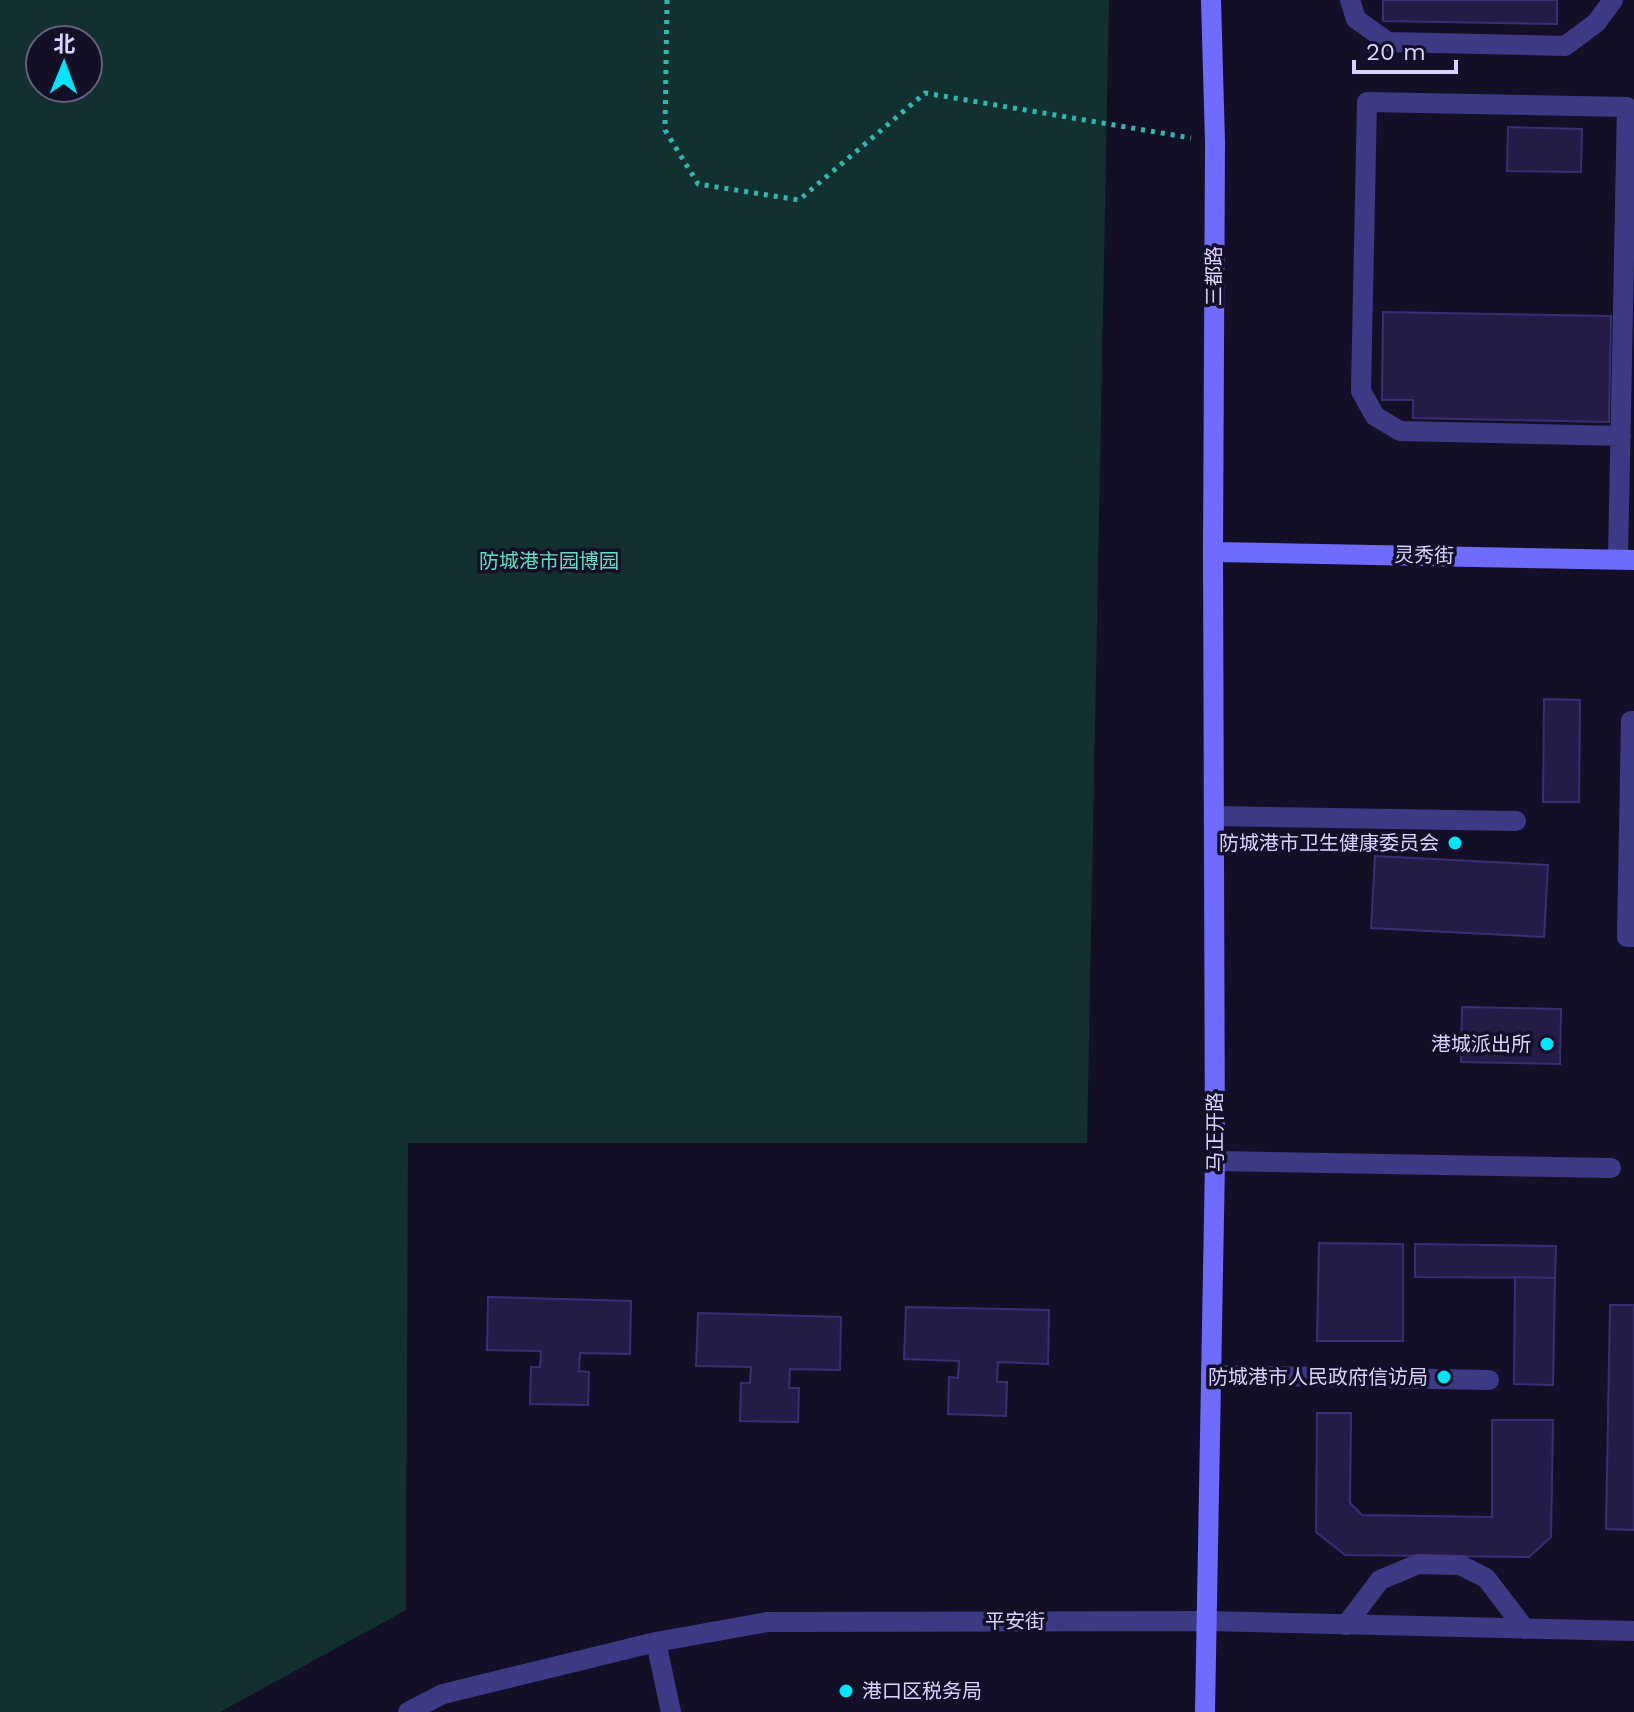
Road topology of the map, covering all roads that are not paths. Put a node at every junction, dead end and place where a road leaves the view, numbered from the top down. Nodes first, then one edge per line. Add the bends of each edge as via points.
1 (1211, 0) edge
2 (1350, 0) edge
3 (1613, 0) edge
4 (1621, 436) junction
5 (1213, 552) junction
6 (1626, 559) edge
7 (1634, 721) edge
8 (1214, 816) junction
9 (1516, 821) dead end
10 (1634, 937) edge
11 (1215, 1161) junction
12 (1611, 1168) dead end
13 (1211, 1375) junction
14 (1489, 1380) dead end
15 (1207, 1621) junction
16 (1346, 1625) junction
17 (1525, 1629) junction
18 (1634, 1631) edge
19 (656, 1642) junction
20 (408, 1712) edge
21 (671, 1712) edge
22 (1205, 1712) edge

1 - 5 main road, 三都路
2 - 3 street via 1356,19 1388,42 1565,46 1596,23
4 - 4 street via 1627,107 1367,102 1361,391 1375,416 1400,431
4 - 6 street
5 - 6 main road, 灵秀街
5 - 8 main road, 马正开路
7 - 10 street via 1627,937
8 - 9 street
8 - 11 main road, 马正开路
11 - 12 street
11 - 13 main road, 马正开路
13 - 14 street
13 - 15 main road, 马正开路
15 - 16 street, 平安街
15 - 19 street, 平安街 via 767,1622
15 - 22 main road, 马正开路
16 - 17 street, 平安街
16 - 17 street via 1380,1580 1418,1564 1460,1565 1486,1578
17 - 18 street, 平安街
19 - 20 street, 平安街 via 443,1694
19 - 21 street

